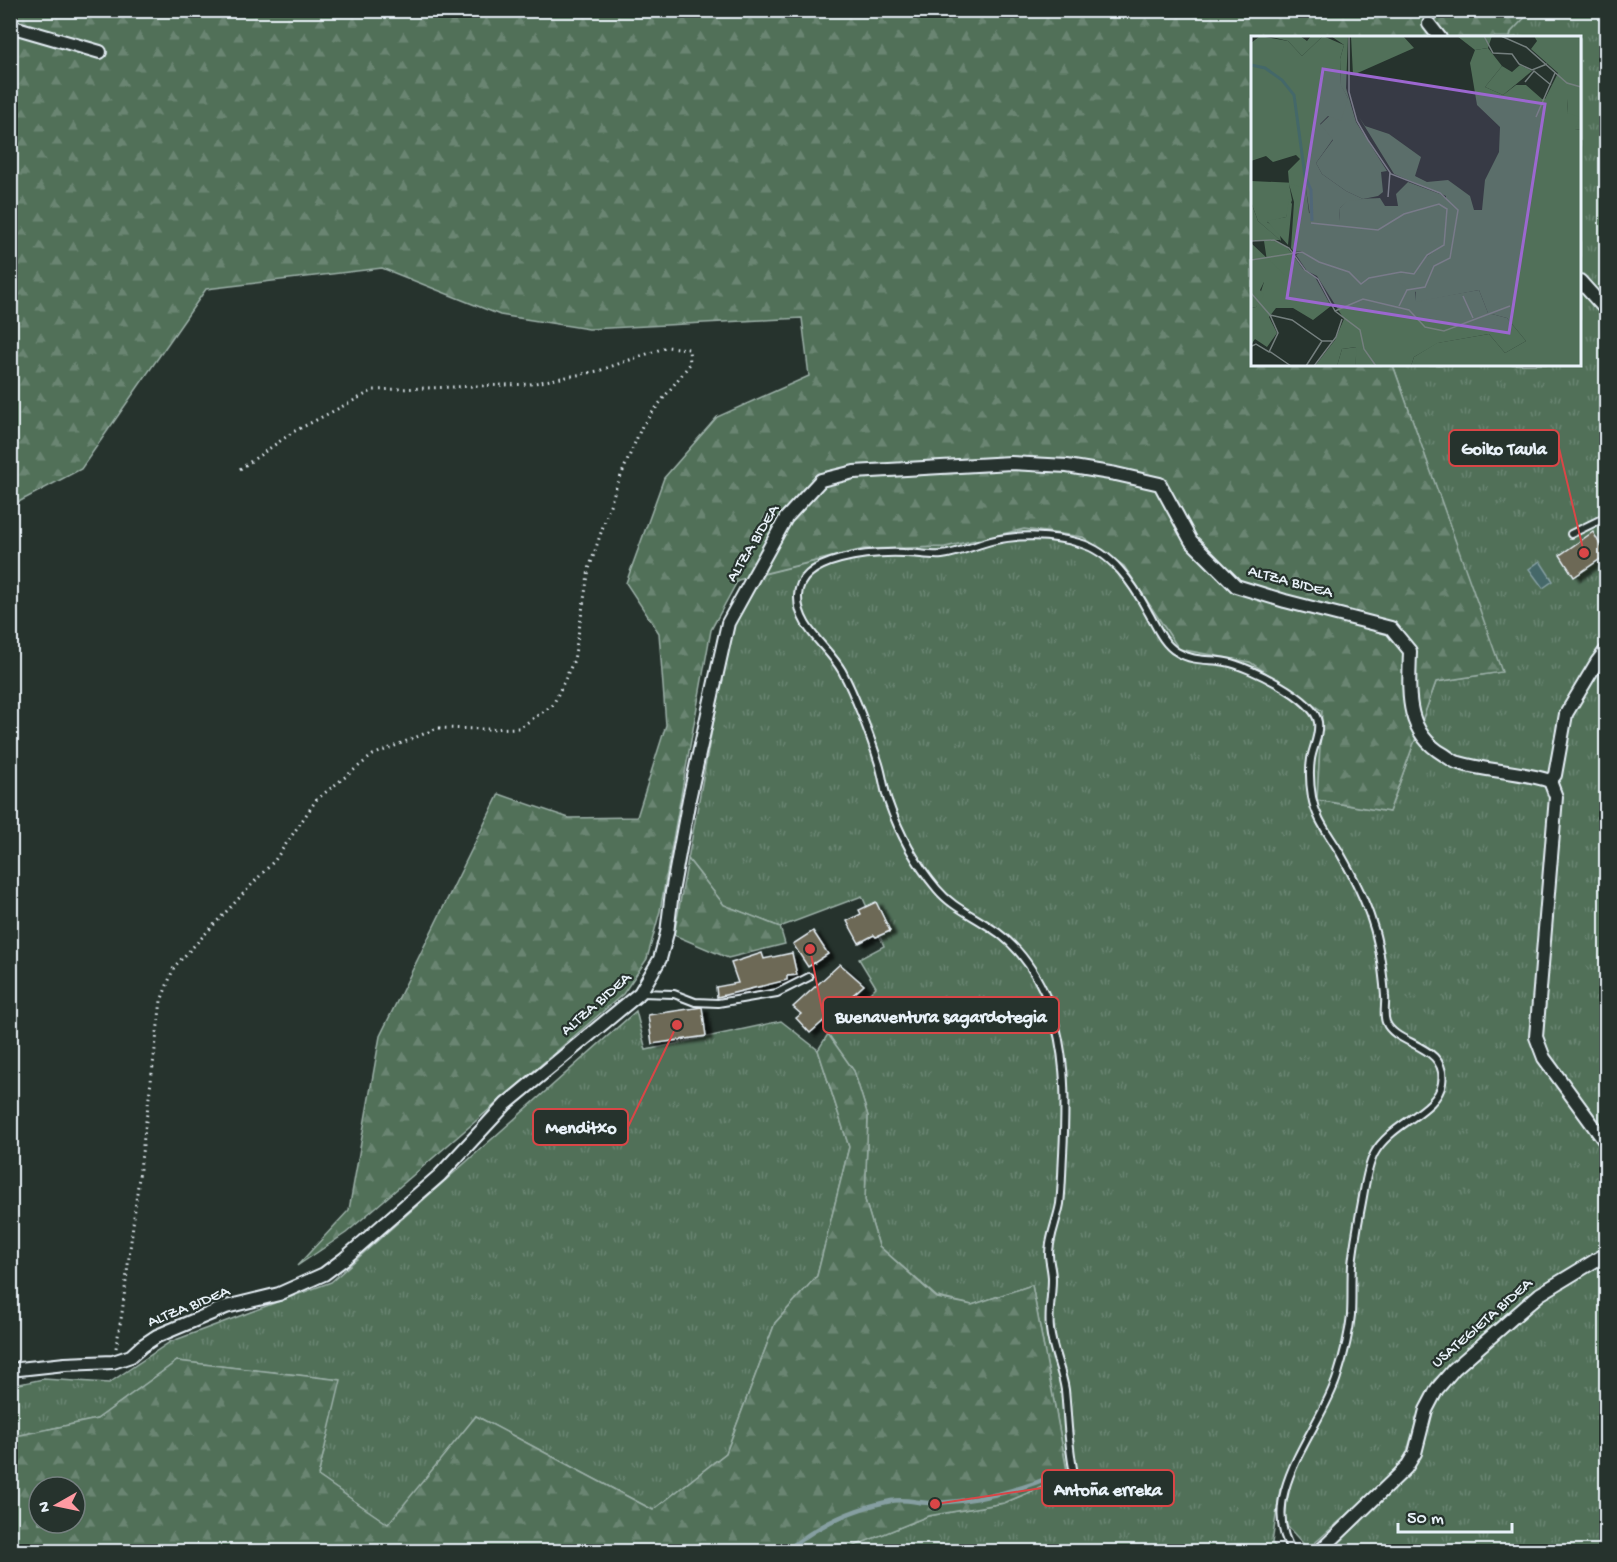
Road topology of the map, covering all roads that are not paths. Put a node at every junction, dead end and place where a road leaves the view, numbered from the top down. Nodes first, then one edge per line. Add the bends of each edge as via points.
1 (1429, 24) dead end
2 (10, 26) edge
3 (1438, 36) edge
4 (100, 51) dead end
5 (1581, 282) edge
6 (1606, 310) edge
7 (1606, 517) edge
8 (1571, 534) dead end
9 (1606, 650) edge
10 (1550, 781) junction
11 (809, 977) dead end
12 (640, 993) junction
13 (1606, 1143) edge
14 (1606, 1254) edge
15 (10, 1370) edge
16 (1075, 1478) dead end
17 (1293, 1551) edge
18 (1319, 1551) edge

1 - 3 street
2 - 4 street
5 - 6 street
7 - 8 lane
9 - 10 street via 1566,714 1556,775
10 - 12 street, ALTZA BIDEA via 1532,774 1458,763 1429,746 1413,721 1408,692 1410,651 1391,627 1236,586 1191,541 1160,484 1056,465 1011,463 854,472 821,480 786,518 728,623 689,799 667,933 660,959
10 - 13 street via 1556,797 1536,1037 1544,1058
11 - 12 lane via 777,993 718,1003 695,1002 674,994
12 - 15 street, ALTZA BIDEA via 506,1104 440,1175 324,1274 279,1294 226,1307 157,1336 131,1356 113,1362
14 - 18 street, USATEGIETA BIDEA via 1540,1294 1454,1369 1426,1410 1415,1453 1406,1468
16 - 17 lane via 1065,1391 1050,1335 1049,1255 1060,1200 1065,1094 1051,1008 1037,977 1020,953 995,930 944,898 911,852 888,802 878,761 845,676 802,618 798,588 815,568 830,562 873,554 939,555 1011,538 1077,542 1095,549 1132,583 1169,647 1194,660 1231,662 1249,668 1302,700 1314,712 1318,723 1311,762 1313,805 1372,921 1386,1022 1434,1058 1442,1070 1442,1085 1437,1098 1394,1129 1370,1161 1353,1262 1351,1320 1336,1382 1286,1484 1281,1524

